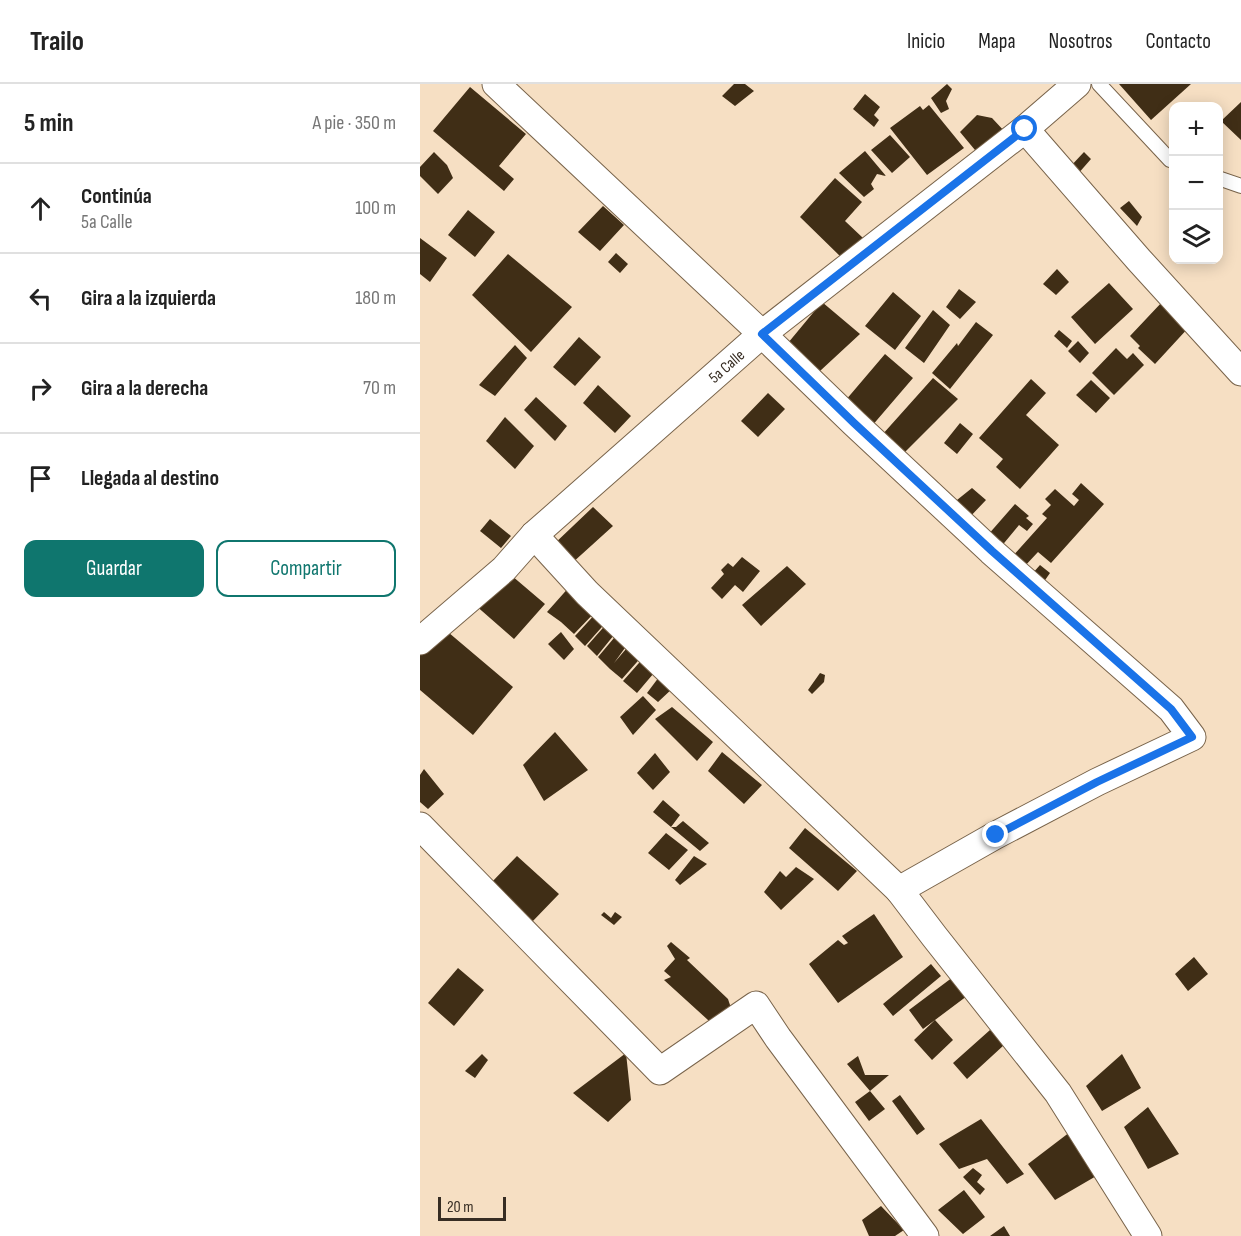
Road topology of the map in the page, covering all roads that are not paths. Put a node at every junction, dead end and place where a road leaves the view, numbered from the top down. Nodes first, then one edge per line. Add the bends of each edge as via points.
1 (496, 84) edge
2 (1077, 84) edge
3 (1099, 84) edge
4 (1025, 129) junction
5 (1169, 159) edge
6 (1223, 179) edge
7 (1241, 186) edge
8 (762, 334) junction
9 (1241, 372) edge
10 (534, 535) junction
11 (420, 640) edge
12 (420, 826) edge
13 (899, 890) junction
14 (925, 1236) edge
15 (1148, 1236) edge

1 - 8 street
2 - 4 street, 5a Calle
3 - 5 lane
4 - 8 street, 5a Calle
4 - 9 street
6 - 7 lane
8 - 10 street, 5a Calle
8 - 13 street via 992,551 1171,709 1192,737 1097,782
10 - 11 street, 5a Calle via 504,569
10 - 13 street via 587,593
12 - 14 street via 660,1071 756,1005
13 - 15 street via 1058,1093

